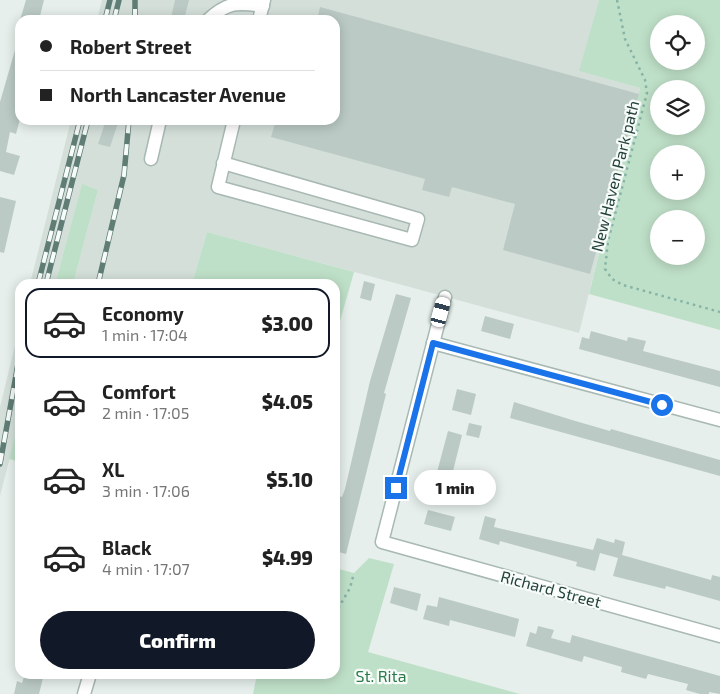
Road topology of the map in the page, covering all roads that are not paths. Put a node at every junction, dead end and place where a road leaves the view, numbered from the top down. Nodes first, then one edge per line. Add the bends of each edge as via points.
1 (261, 11) edge
2 (214, 15) edge
3 (159, 125) edge
4 (233, 125) edge
5 (151, 159) dead end
6 (224, 163) junction
7 (446, 297) dead end
8 (433, 343) junction
9 (720, 420) edge
10 (720, 636) edge
11 (88, 679) edge
12 (84, 694) edge

1 - 2 street via 238,2 225,6
3 - 5 street
4 - 6 street
6 - 6 street via 218,187 412,240 418,219
7 - 8 street
8 - 9 street
8 - 10 street, Richard Street via 382,542
11 - 12 street

